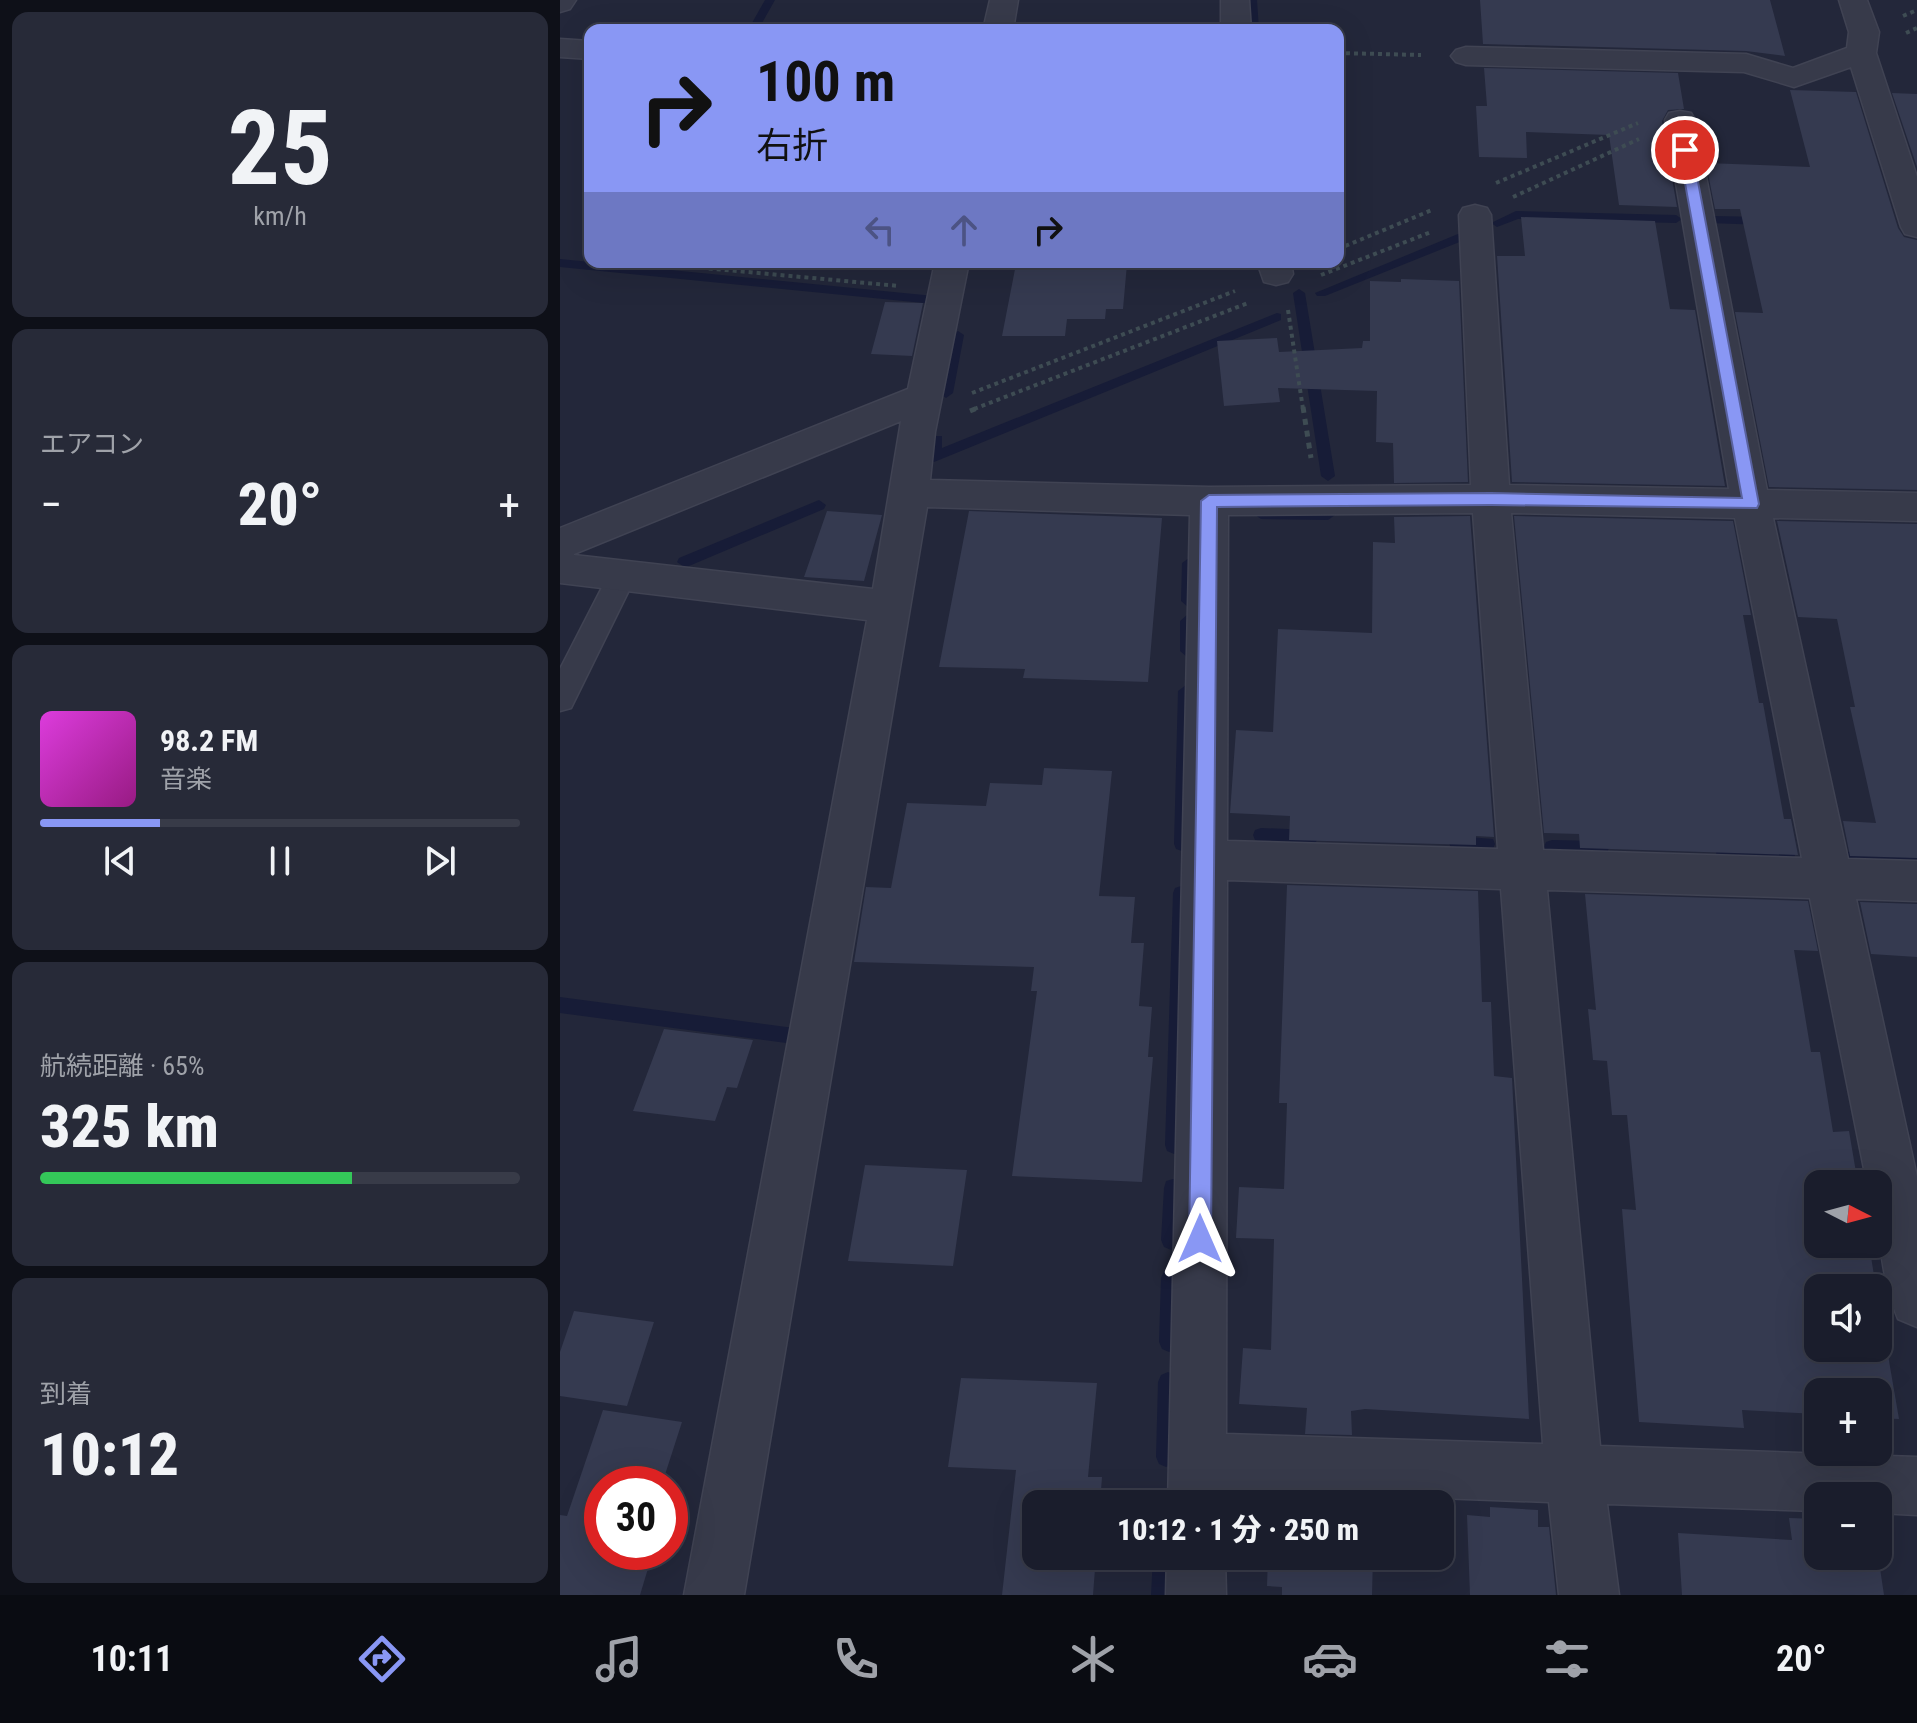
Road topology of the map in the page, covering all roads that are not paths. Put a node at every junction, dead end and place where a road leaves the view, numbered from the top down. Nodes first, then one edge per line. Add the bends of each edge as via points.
1 (1004, 0) edge
2 (1235, 0) edge
3 (1853, 0) edge
4 (999, 24) edge
5 (1236, 24) edge
6 (1863, 42) junction
7 (1466, 56) road end
8 (1680, 120) road end
9 (1469, 202) road end
10 (1917, 227) edge
11 (949, 276) edge
12 (920, 414) junction
13 (910, 493) junction
14 (1491, 499) junction
15 (1209, 501) junction
16 (1751, 504) junction
17 (1917, 507) edge
18 (560, 544) edge
19 (583, 575) edge
20 (889, 607) junction
21 (560, 699) edge
22 (1205, 860) junction
23 (1523, 870) junction
24 (1829, 878) junction
25 (1917, 881) edge
26 (1917, 1300) edge
27 (1574, 1474) junction
28 (1197, 1482) edge
29 (1917, 1486) edge
30 (1196, 1570) edge
31 (714, 1595) edge
32 (1196, 1595) edge
33 (1589, 1595) edge

1 - 4 street
2 - 5 street
3 - 6 street
6 - 7 street via 1794,78 1746,63
6 - 10 street
8 - 16 street
9 - 14 street
11 - 12 street
12 - 13 street
12 - 18 street
13 - 15 street
13 - 20 street
14 - 15 street
14 - 16 street
14 - 23 street
15 - 22 street
16 - 17 street
16 - 24 street
19 - 20 street
19 - 21 lane
20 - 31 street
22 - 23 street
22 - 28 street
23 - 24 street
23 - 27 street
24 - 25 street
24 - 26 street
27 - 28 street
27 - 29 street
27 - 33 street
30 - 32 street

